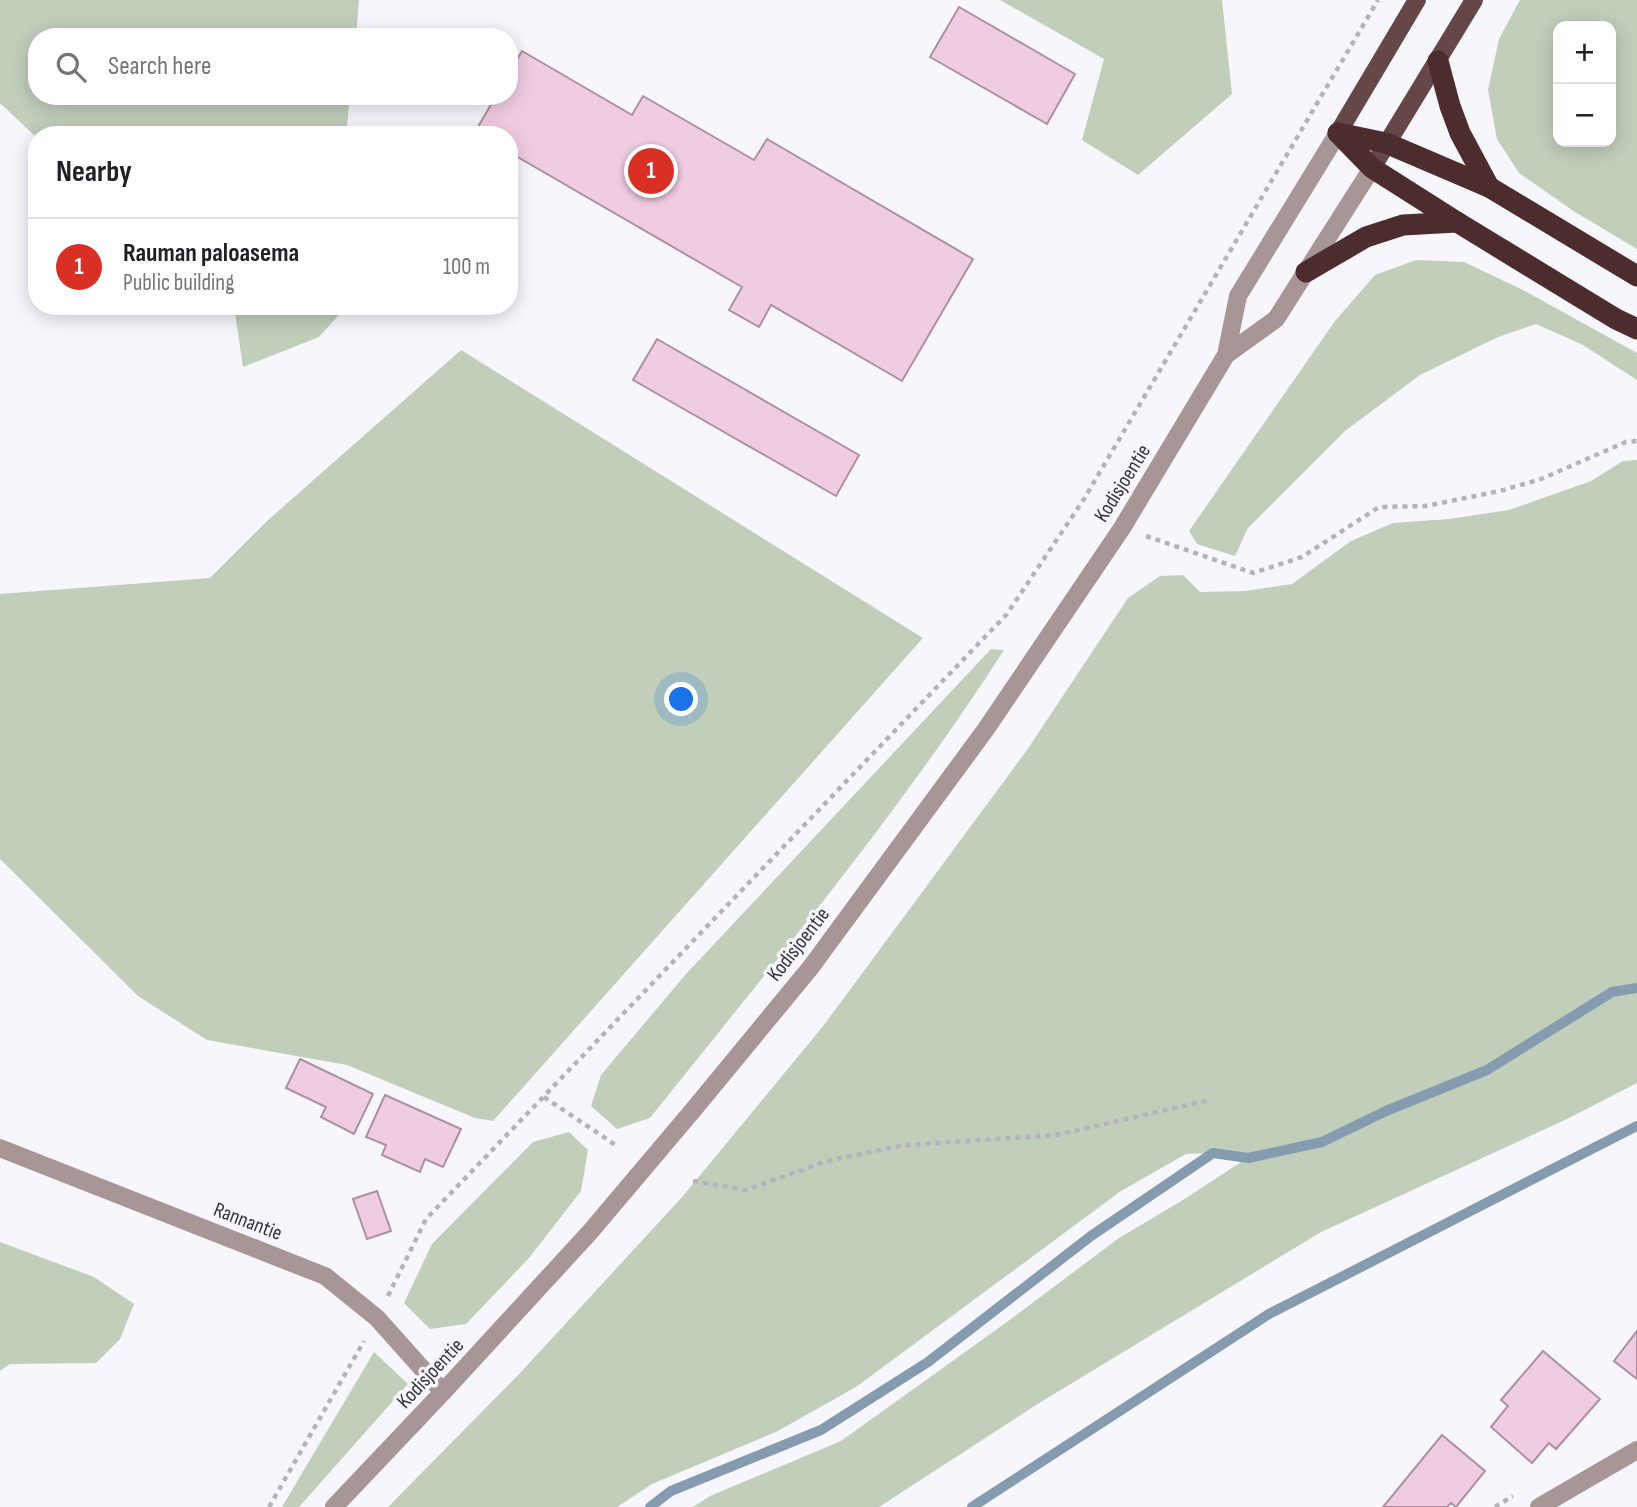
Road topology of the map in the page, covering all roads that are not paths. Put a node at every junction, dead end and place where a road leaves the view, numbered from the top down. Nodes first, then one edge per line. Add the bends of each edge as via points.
1 (1418, 0) edge
2 (1474, 0) edge
3 (1438, 61) junction
4 (1338, 133) junction
5 (1386, 143) junction
6 (1372, 168) junction
7 (1489, 187) junction
8 (1457, 222) junction
9 (1306, 272) junction
10 (1637, 276) edge
11 (1637, 329) edge
12 (1226, 355) junction
13 (0, 1148) edge
14 (443, 1392) junction
15 (1637, 1450) edge
16 (334, 1507) edge
17 (1539, 1507) edge

1 - 4 main road, Kodisjoentie
2 - 3 main road, Kodisjoentie
3 - 5 main road, Kodisjoentie
3 - 7 highway via 1453,115
4 - 5 highway
4 - 6 highway
4 - 12 street, Kodisjoentie via 1238,296
5 - 6 main road, Kodisjoentie
5 - 7 highway
6 - 8 highway
6 - 9 street, Kodisjoentie
7 - 10 highway
8 - 9 highway via 1403,225 1378,233
8 - 11 highway
9 - 12 street, Kodisjoentie via 1276,319
12 - 14 street, Kodisjoentie via 1122,528 986,729 811,967 590,1232
13 - 14 street, Rannantie via 325,1276 377,1318
14 - 16 street, Kodisjoentie
15 - 17 street

